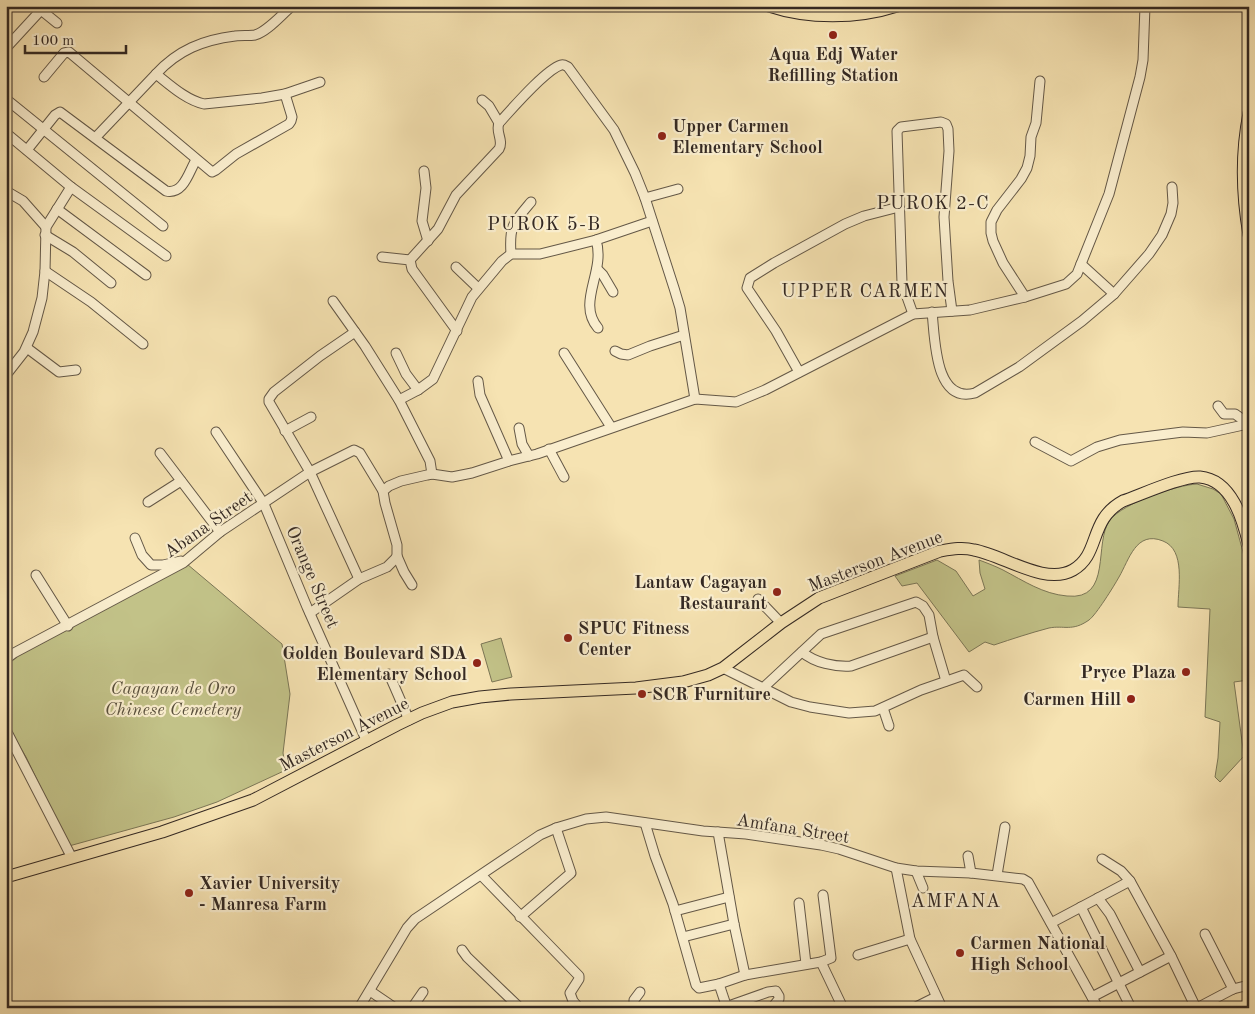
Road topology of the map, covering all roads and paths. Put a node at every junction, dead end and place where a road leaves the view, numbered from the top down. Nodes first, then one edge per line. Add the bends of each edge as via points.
1 (292, 6) edge
2 (769, 6) edge
3 (897, 6) edge
4 (1144, 6) edge
5 (57, 23) dead end
6 (6, 48) edge
7 (156, 74) junction
8 (44, 76) dead end
9 (1040, 81) dead end
10 (320, 82) dead end
11 (285, 94) junction
12 (6, 99) edge
13 (482, 100) dead end
14 (128, 102) junction
15 (1249, 113) edge
16 (499, 123) junction
17 (43, 130) junction
18 (6, 132) edge
19 (96, 137) junction
20 (27, 150) junction
21 (196, 160) junction
22 (424, 171) dead end
23 (71, 187) junction
24 (1172, 187) dead end
25 (678, 189) dead end
26 (6, 191) edge
27 (644, 198) junction
28 (531, 202) dead end
29 (898, 207) junction
30 (57, 209) junction
31 (652, 221) junction
32 (162, 226) dead end
33 (45, 231) junction
34 (1249, 235) edge
35 (596, 240) junction
36 (428, 242) junction
37 (511, 254) junction
38 (166, 256) dead end
39 (382, 257) dead end
40 (410, 260) junction
41 (1081, 264) junction
42 (456, 267) dead end
43 (598, 269) junction
44 (45, 272) junction
45 (146, 275) dead end
46 (112, 283) dead end
47 (478, 288) junction
48 (613, 292) dead end
49 (1114, 294) junction
50 (1025, 297) junction
51 (333, 301) dead end
52 (952, 311) junction
53 (932, 312) junction
54 (913, 314) junction
55 (598, 328) dead end
56 (457, 331) junction
57 (355, 332) junction
58 (684, 335) junction
59 (143, 344) dead end
60 (27, 348) junction
61 (615, 351) dead end
62 (396, 353) dead end
63 (564, 353) dead end
64 (76, 370) dead end
65 (799, 372) junction
66 (6, 374) edge
67 (478, 381) dead end
68 (418, 390) junction
69 (695, 399) junction
70 (399, 400) junction
71 (1218, 406) dead end
72 (311, 417) dead end
73 (1249, 424) edge
74 (611, 427) junction
75 (519, 428) dead end
76 (285, 431) junction
77 (216, 432) dead end
78 (1035, 442) dead end
79 (549, 449) junction
80 (160, 453) dead end
81 (529, 456) junction
82 (508, 461) junction
83 (310, 472) junction
84 (432, 474) junction
85 (564, 477) dead end
86 (181, 480) junction
87 (383, 491) junction
88 (148, 502) dead end
89 (264, 504) junction
90 (220, 532) junction
91 (135, 538) dead end
92 (1249, 545) edge
93 (397, 556) junction
94 (185, 562) junction
95 (36, 575) dead end
96 (359, 579) junction
97 (412, 585) dead end
98 (758, 599) dead end
99 (310, 612) junction
100 (781, 623) junction
101 (68, 626) junction
102 (934, 637) junction
103 (802, 652) junction
104 (6, 659) edge
105 (724, 668) junction
106 (389, 674) dead end
107 (946, 680) junction
108 (977, 687) dead end
109 (763, 688) junction
110 (883, 708) junction
111 (409, 720) junction
112 (889, 726) dead end
113 (6, 730) edge
114 (367, 742) junction
115 (645, 824) junction
116 (1005, 827) dead end
117 (556, 828) junction
118 (718, 832) junction
119 (968, 856) dead end
120 (72, 858) junction
121 (1102, 859) dead end
122 (896, 868) junction
123 (916, 871) junction
124 (971, 873) junction
125 (997, 875) junction
126 (482, 876) junction
127 (6, 877) edge
128 (1130, 881) junction
129 (923, 888) dead end
130 (823, 895) dead end
131 (729, 897) junction
132 (1098, 898) junction
133 (799, 903) dead end
134 (1081, 908) junction
135 (675, 911) junction
136 (520, 917) junction
137 (1051, 923) junction
138 (734, 924) junction
139 (1205, 934) dead end
140 (683, 937) junction
141 (910, 939) junction
142 (462, 950) dead end
143 (858, 955) dead end
144 (1171, 956) junction
145 (821, 962) junction
146 (806, 964) junction
147 (1140, 972) junction
148 (745, 975) junction
149 (1118, 983) junction
150 (719, 984) junction
151 (1249, 985) edge
152 (1233, 989) junction
153 (370, 991) junction
154 (423, 992) dead end
155 (640, 992) dead end
156 (936, 997) junction
157 (1092, 997) junction
158 (725, 1007) edge
159 (359, 1008) edge
160 (395, 1008) edge
161 (412, 1008) edge
162 (520, 1008) edge
163 (579, 1008) edge
164 (634, 1008) edge
165 (772, 1008) edge
166 (843, 1008) edge
167 (914, 1008) edge
168 (942, 1008) edge
169 (1098, 1008) edge
170 (1131, 1008) edge
171 (1197, 1008) edge

1 - 7 street via 261,32 214,40 187,49
2 - 3 main road via 799,14 841,15 878,12
4 - 41 street via 1140,77 1109,194
5 - 6 street via 41,10
7 - 11 street via 180,92 204,104
7 - 14 street
8 - 14 street via 64,53 69,52
9 - 50 street via 1036,123 1026,168 990,228 1003,263
10 - 11 street
11 - 21 street via 292,117 289,124 236,154 213,172
12 - 17 street
13 - 16 street
14 - 19 street
14 - 21 street
15 - 34 main road via 1244,201
16 - 27 street via 545,76 560,65 568,67 614,130
16 - 36 street via 499,150 456,195
17 - 19 street via 60,112
17 - 20 street
17 - 32 street
18 - 20 street
19 - 21 street via 170,192 177,190 189,176
20 - 23 street
22 - 36 street via 426,188 422,221
23 - 30 street
23 - 38 street
24 - 49 street via 1173,203 1162,235
25 - 27 street
26 - 33 street via 23,201
27 - 31 street
28 - 37 street via 511,229
29 - 52 street via 898,129 940,122 946,124 948,151 944,217
29 - 54 street via 902,282
29 - 65 street via 846,224 750,278 747,288
30 - 33 street
30 - 45 street
31 - 35 street
31 - 58 street via 674,288
33 - 44 street
33 - 46 street
35 - 37 street via 540,254
35 - 43 street via 600,250
36 - 40 street
37 - 47 street
39 - 40 street
40 - 56 street via 412,269
41 - 49 street
41 - 50 street via 1066,284
42 - 47 street
43 - 48 street
43 - 55 street via 589,305 592,320
44 - 59 street via 91,302
44 - 60 street via 42,298
47 - 56 street
49 - 53 street via 1008,374 969,395 957,393 943,378
50 - 52 street
51 - 57 street
52 - 53 street
53 - 54 street
54 - 65 street
56 - 68 street via 433,379
57 - 70 street
57 - 76 street via 270,395 269,402
58 - 61 street via 628,355
58 - 69 street
60 - 64 street via 59,372
60 - 66 street
62 - 68 street
63 - 74 street
65 - 69 street via 736,402
67 - 82 street via 480,395
68 - 70 street
69 - 74 street
70 - 84 street via 430,461
71 - 73 street via 1224,414 1235,414
72 - 76 street
73 - 78 street via 1207,433 1183,432 1120,440 1097,447 1071,461
74 - 79 street
75 - 81 street via 522,444
76 - 83 street
77 - 89 street, Orange Street
79 - 81 street
79 - 85 street
80 - 86 street
81 - 82 street
82 - 84 street via 461,476
83 - 87 street, Abana Street via 354,450
83 - 89 street, Abana Street
83 - 96 street
84 - 87 street via 401,481
86 - 88 street
86 - 90 street
87 - 93 street
89 - 90 street, Abana Street
89 - 99 street, Orange Street
90 - 94 street, Abana Street
91 - 94 street via 151,565
92 - 100 main road, Masterson Avenue via 1237,508 1222,487 1206,478 1190,478 1114,506 1102,521 1085,561 1072,571 1051,574 982,552 951,549 819,598
93 - 96 street via 387,566
93 - 97 street
94 - 101 street, Abana Street
95 - 101 street
96 - 99 street
98 - 100 street
99 - 114 street, Orange Street
100 - 105 main road, Masterson Avenue
101 - 104 street, Abana Street
102 - 103 street via 900,645 862,663 845,666 815,660
102 - 103 street via 929,614 916,602 821,634
102 - 107 street
103 - 109 street
105 - 109 street
105 - 111 main road, Masterson Avenue via 694,680 636,688 480,697 452,702
106 - 111 street
107 - 108 street via 964,674
107 - 110 street
109 - 110 street via 791,702 823,710 860,713
110 - 112 street
111 - 114 main road, Masterson Avenue
113 - 120 street
114 - 120 main road, Masterson Avenue via 253,800 162,832
115 - 117 street, Amfana Street via 600,817
115 - 118 street, Amfana Street
115 - 135 street
116 - 125 street
117 - 126 street, Amfana Street via 525,845
117 - 136 street via 571,873
118 - 122 street, Amfana Street via 821,845
118 - 131 street
119 - 124 street
120 - 127 main road, Masterson Avenue
121 - 128 street
122 - 123 street, Amfana Street
122 - 141 street
123 - 124 street, Amfana Street
123 - 129 street
124 - 125 street, Amfana Street
125 - 137 street, Amfana Street via 1028,882
126 - 136 street
126 - 153 street, Amfana Street via 415,919
128 - 132 street
128 - 144 street
130 - 145 street via 832,957
131 - 135 street
131 - 138 street
132 - 134 street
132 - 147 street via 1110,914
133 - 146 street
134 - 137 street
134 - 149 street
135 - 140 street
136 - 163 street via 579,976 570,993
137 - 157 street
138 - 140 street
138 - 148 street
139 - 152 street
140 - 150 street via 696,985 702,988
141 - 143 street
141 - 156 street
142 - 162 street
144 - 147 street
144 - 171 street
145 - 146 street
145 - 166 street
146 - 148 street
147 - 149 street
148 - 150 street
149 - 157 street
149 - 170 street
150 - 158 street
151 - 152 street
152 - 171 street
153 - 159 street, Amfana Street
153 - 160 street
154 - 161 street
155 - 164 street via 634,1000
156 - 167 street
156 - 168 street
157 - 169 street
158 - 165 street via 772,991 779,996

